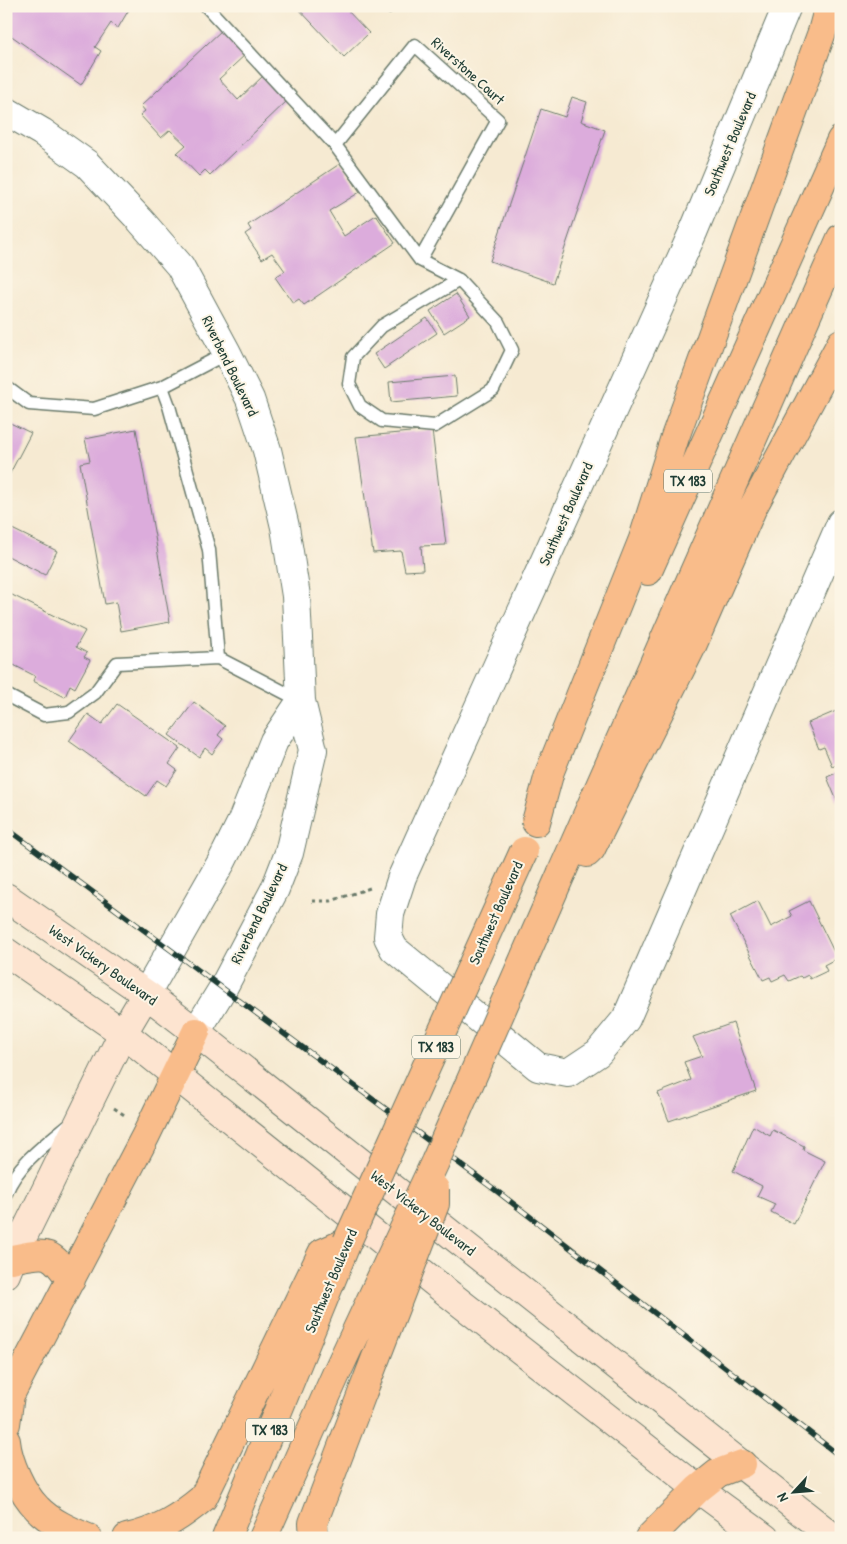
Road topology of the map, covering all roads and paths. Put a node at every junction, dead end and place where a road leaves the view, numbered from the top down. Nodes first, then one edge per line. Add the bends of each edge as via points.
1 (206, 6) edge
2 (787, 6) edge
3 (829, 6) edge
4 (6, 111) edge
5 (841, 140) edge
6 (335, 145) junction
7 (841, 238) edge
8 (420, 260) junction
9 (459, 280) junction
10 (841, 343) edge
11 (227, 353) junction
12 (6, 387) edge
13 (162, 387) junction
14 (841, 523) edge
15 (218, 658) junction
16 (6, 695) edge
17 (301, 701) junction
18 (536, 822) junction
19 (562, 872) junction
20 (6, 897) edge
21 (6, 952) edge
22 (146, 994) junction
23 (196, 1032) junction
24 (123, 1034) junction
25 (175, 1076) junction
26 (85, 1112) junction
27 (436, 1162) junction
28 (6, 1193) edge
29 (9, 1266) edge
30 (70, 1280) junction
31 (303, 1318) junction
32 (6, 1424) edge
33 (6, 1441) edge
34 (742, 1464) junction
35 (698, 1489) junction
36 (776, 1492) junction
37 (751, 1534) edge
38 (88, 1538) edge
39 (127, 1538) edge
40 (226, 1538) edge
41 (263, 1538) edge
42 (314, 1538) edge
43 (649, 1538) edge
44 (834, 1538) edge

1 - 6 lane
2 - 14 street, Southwest Boulevard via 694,230 402,877 390,914 388,937 394,949 538,1067 568,1073 598,1053 626,1020
3 - 18 highway via 675,437 643,539 550,771
4 - 11 street, Riverbend Boulevard via 87,164 140,220 180,266
5 - 18 highway, Southwest Boulevard / TX 183
6 - 8 lane
6 - 8 lane, Riverstone Court via 415,45 498,120
7 - 19 highway, TX 183
8 - 9 lane
9 - 9 lane via 382,326 353,357 349,384 360,406 382,421 435,426 493,390 512,350 498,322
10 - 19 highway via 752,510 692,646 591,849
11 - 13 lane
11 - 17 street, Riverbend Boulevard via 250,399 267,450 286,527 296,596
12 - 13 lane via 29,404 94,409
13 - 15 lane via 209,550
15 - 16 lane via 116,664 95,693 69,712 44,715
15 - 17 lane
17 - 22 street via 274,742 222,862
17 - 23 street, Riverbend Boulevard via 313,750 289,853 275,888 223,988
18 - 31 highway, Southwest Boulevard / TX 183, bridge via 347,1242 322,1253
19 - 27 highway, TX 183, bridge
20 - 22 main road, West Vickery Boulevard
21 - 24 main road
22 - 23 main road, West Vickery Boulevard
22 - 24 main road
23 - 25 highway
23 - 34 main road, West Vickery Boulevard
24 - 25 main road
24 - 26 main road
25 - 30 highway
25 - 35 main road
26 - 28 lane via 39,1148
26 - 29 main road
27 - 41 highway, TX 183, bridge
27 - 42 highway, bridge via 435,1204 313,1523
29 - 30 highway via 41,1253 57,1261
30 - 32 highway via 10,1395
31 - 39 highway via 203,1498 182,1516 144,1534
31 - 40 highway, Southwest Boulevard / TX 183
33 - 38 highway via 7,1453 22,1486 37,1509 67,1530
34 - 35 highway via 718,1473
34 - 36 main road, West Vickery Boulevard
35 - 37 main road
35 - 43 highway
36 - 37 main road
36 - 44 main road, West Vickery Boulevard

